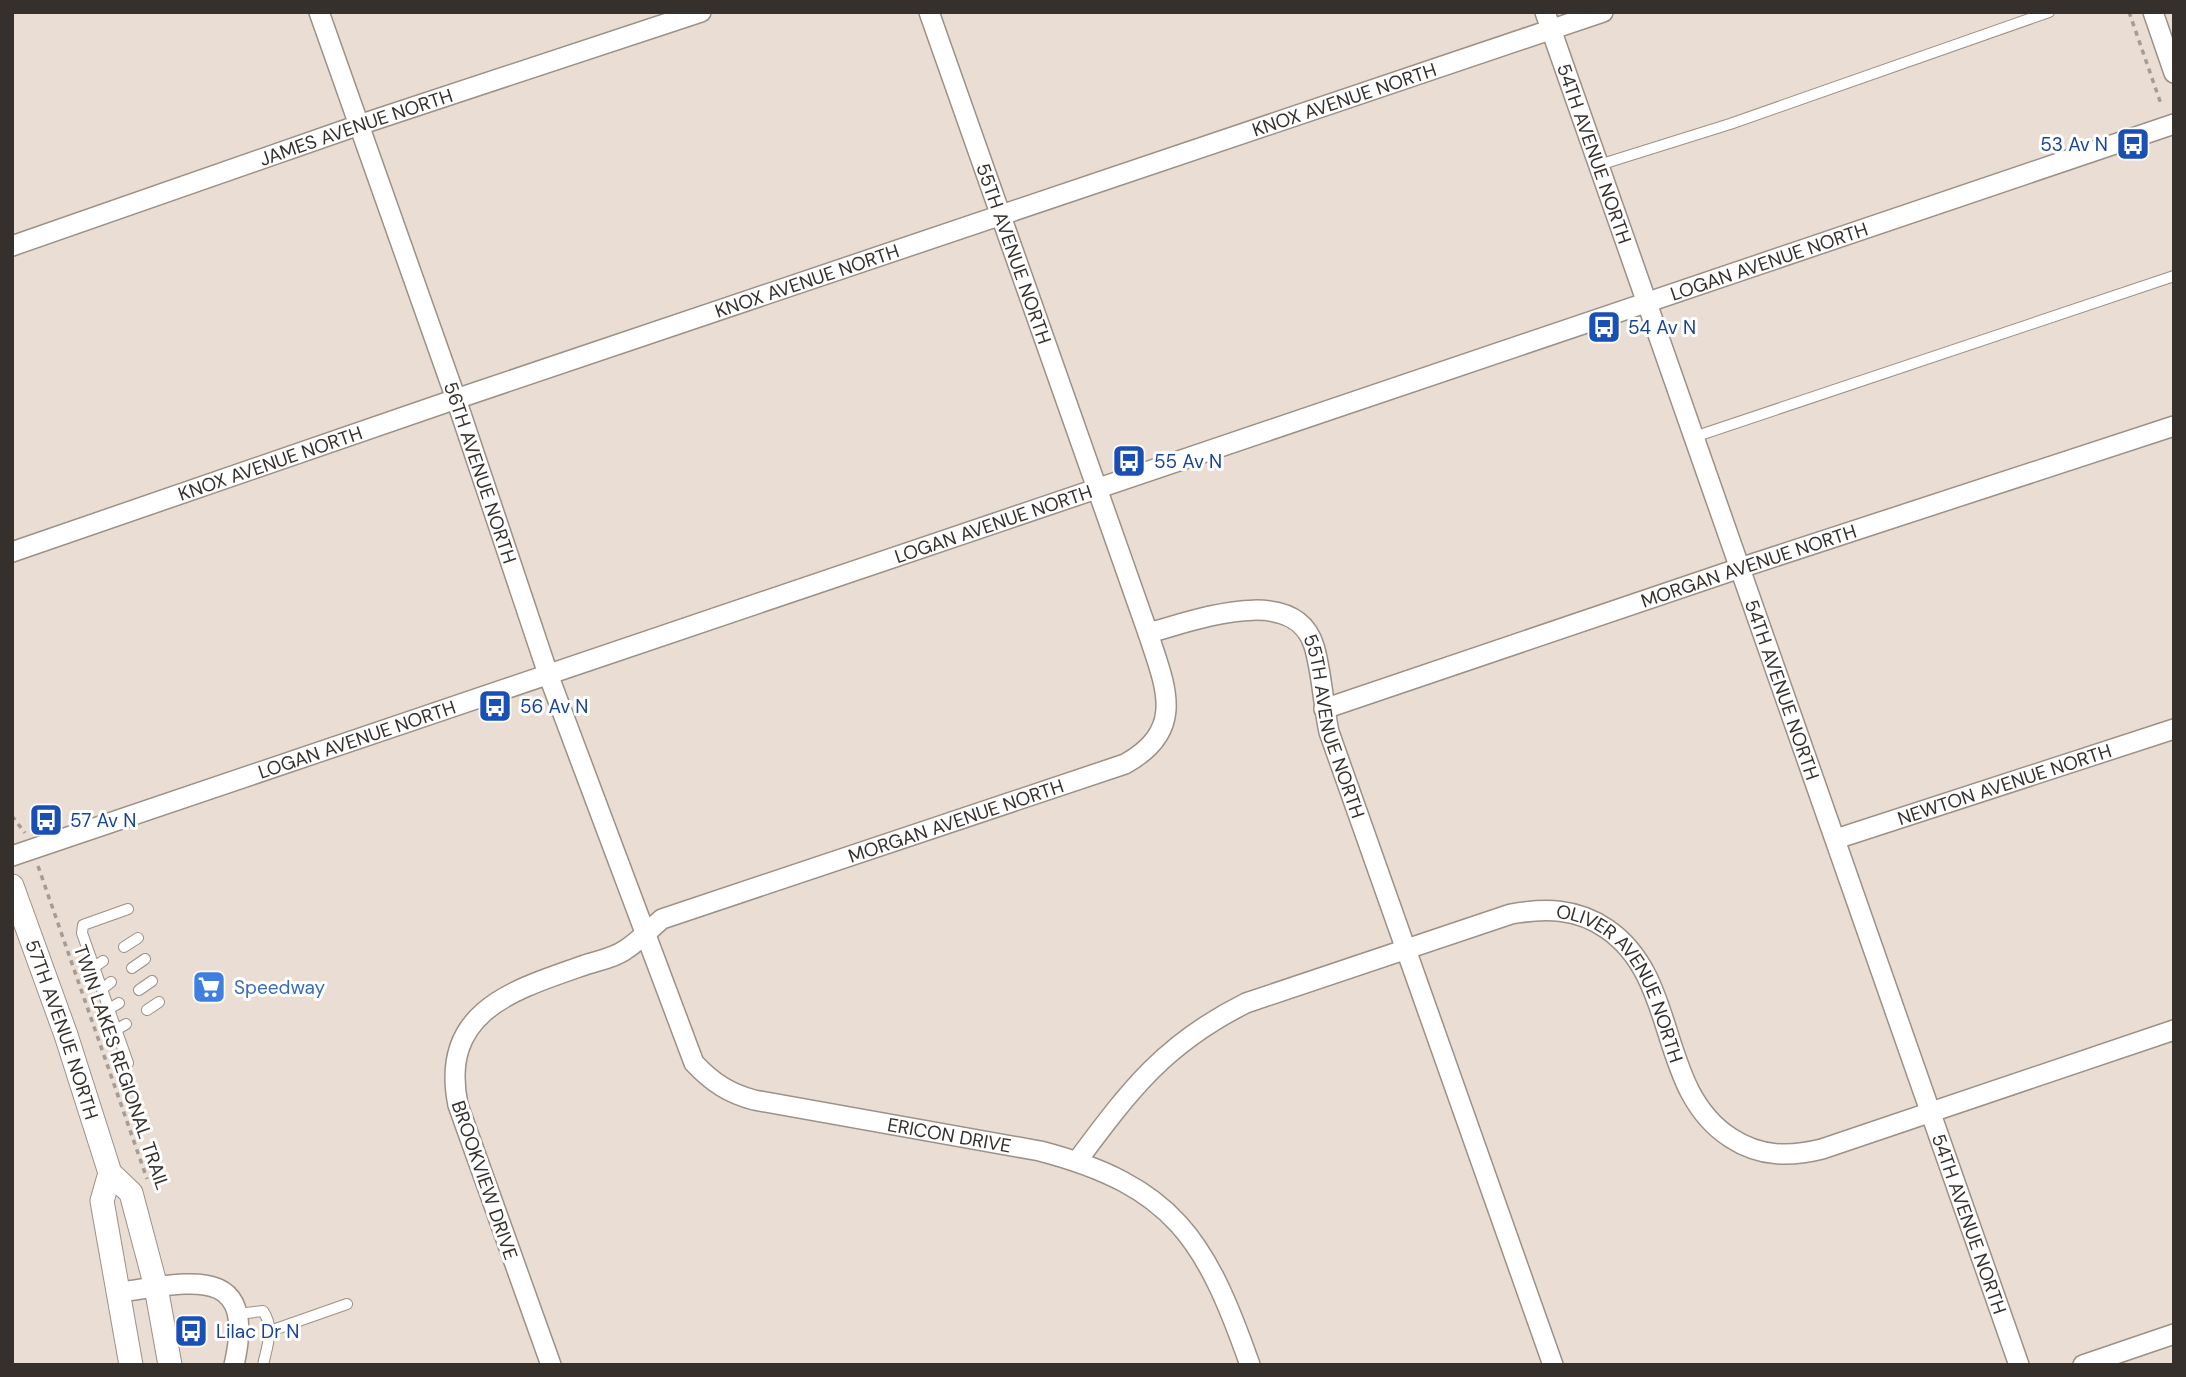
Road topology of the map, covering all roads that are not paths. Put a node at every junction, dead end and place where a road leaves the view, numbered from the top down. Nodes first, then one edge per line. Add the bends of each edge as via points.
1 (319, 12) edge
2 (701, 12) edge
3 (929, 12) edge
4 (1603, 12) edge
5 (2049, 12) edge
6 (2153, 12) edge
7 (1548, 21) edge
8 (2174, 72) edge
9 (2174, 124) edge
10 (359, 125) junction
11 (1599, 165) junction
12 (1001, 216) junction
13 (12, 246) edge
14 (2174, 276) edge
15 (1647, 303) junction
16 (456, 399) junction
17 (2174, 426) edge
18 (1694, 437) junction
19 (1097, 488) junction
20 (12, 552) edge
21 (1740, 568) junction
22 (1148, 633) junction
23 (548, 674) junction
24 (1324, 709) junction
25 (2174, 729) edge
26 (1836, 839) junction
27 (12, 856) edge
28 (12, 886) edge
29 (128, 909) dead end
30 (645, 933) junction
31 (138, 938) dead end
32 (124, 947) dead end
33 (1406, 949) junction
34 (145, 960) dead end
35 (103, 961) dead end
36 (94, 967) junction
37 (132, 968) dead end
38 (152, 981) dead end
39 (139, 989) dead end
40 (159, 1002) dead end
41 (119, 1003) dead end
42 (109, 1009) junction
43 (147, 1010) dead end
44 (126, 1024) dead end
45 (116, 1030) junction
46 (2174, 1030) edge
47 (128, 1063) dead end
48 (1931, 1112) junction
49 (1077, 1161) junction
50 (110, 1173) junction
51 (156, 1287) junction
52 (120, 1292) junction
53 (347, 1304) dead end
54 (238, 1314) junction
55 (270, 1331) junction
56 (2174, 1334) edge
57 (131, 1365) edge
58 (170, 1365) edge
59 (234, 1365) edge
60 (263, 1365) edge
61 (551, 1365) edge
62 (1250, 1365) edge
63 (1553, 1365) edge
64 (2019, 1365) edge
65 (2083, 1365) edge

1 - 10 street, 56TH AVENUE NORTH
2 - 10 street, JAMES AVENUE NORTH
3 - 12 street, 55TH AVENUE NORTH
4 - 7 street, KNOX AVENUE NORTH
5 - 11 lane
6 - 8 street
7 - 11 street, 54TH AVENUE NORTH
7 - 12 street, KNOX AVENUE NORTH
9 - 15 street, LOGAN AVENUE NORTH
10 - 13 street, JAMES AVENUE NORTH
10 - 16 street, 56TH AVENUE NORTH
11 - 15 street, 54TH AVENUE NORTH
12 - 16 street, KNOX AVENUE NORTH
12 - 19 street, 55TH AVENUE NORTH
14 - 18 lane
15 - 18 street, 54TH AVENUE NORTH
15 - 19 street, LOGAN AVENUE NORTH
16 - 20 street, KNOX AVENUE NORTH
16 - 23 street, 56TH AVENUE NORTH
17 - 21 street, MORGAN AVENUE NORTH
18 - 21 street, 54TH AVENUE NORTH
19 - 22 street, 55TH AVENUE NORTH
19 - 23 street, LOGAN AVENUE NORTH
21 - 24 street, MORGAN AVENUE NORTH
21 - 26 street, 54TH AVENUE NORTH
22 - 24 street, 55TH AVENUE NORTH via 1242,610 1275,610 1292,617 1313,644
22 - 30 street, MORGAN AVENUE NORTH via 1162,678 1166,721 1157,739 1125,764 662,919
23 - 27 street, LOGAN AVENUE NORTH
23 - 30 street, 56TH AVENUE NORTH
24 - 33 street, 55TH AVENUE NORTH
25 - 26 street, NEWTON AVENUE NORTH
26 - 48 street, 54TH AVENUE NORTH
28 - 50 street, 57TH AVENUE NORTH
29 - 36 lane via 83,925
30 - 49 street, ERICON DRIVE via 694,1063 731,1093
30 - 61 street, BROOKVIEW DRIVE via 624,951 500,998 477,1016 456,1059 458,1105
31 - 32 lane
33 - 48 street, OLIVER AVENUE NORTH via 1539,909 1568,911 1596,921 1639,958 1696,1106 1715,1128 1766,1154 1795,1156
33 - 49 street, OLIVER AVENUE NORTH via 1246,1003 1204,1024 1168,1051 1136,1085
33 - 63 street, 55TH AVENUE NORTH
34 - 37 lane
35 - 36 lane
36 - 42 lane via 106,986
38 - 39 lane
40 - 43 lane
41 - 42 lane
42 - 45 lane
44 - 45 lane
45 - 47 lane
46 - 48 street, OLIVER AVENUE NORTH
48 - 64 street, 54TH AVENUE NORTH
49 - 62 street, ERICON DRIVE via 1123,1179 1187,1232 1212,1268
50 - 51 street via 131,1193
50 - 52 street via 102,1201
51 - 52 street
51 - 54 street via 203,1282 231,1297
51 - 58 street
52 - 57 street
53 - 55 lane
54 - 55 lane via 263,1311
54 - 59 street via 240,1334
55 - 60 lane
56 - 65 street

